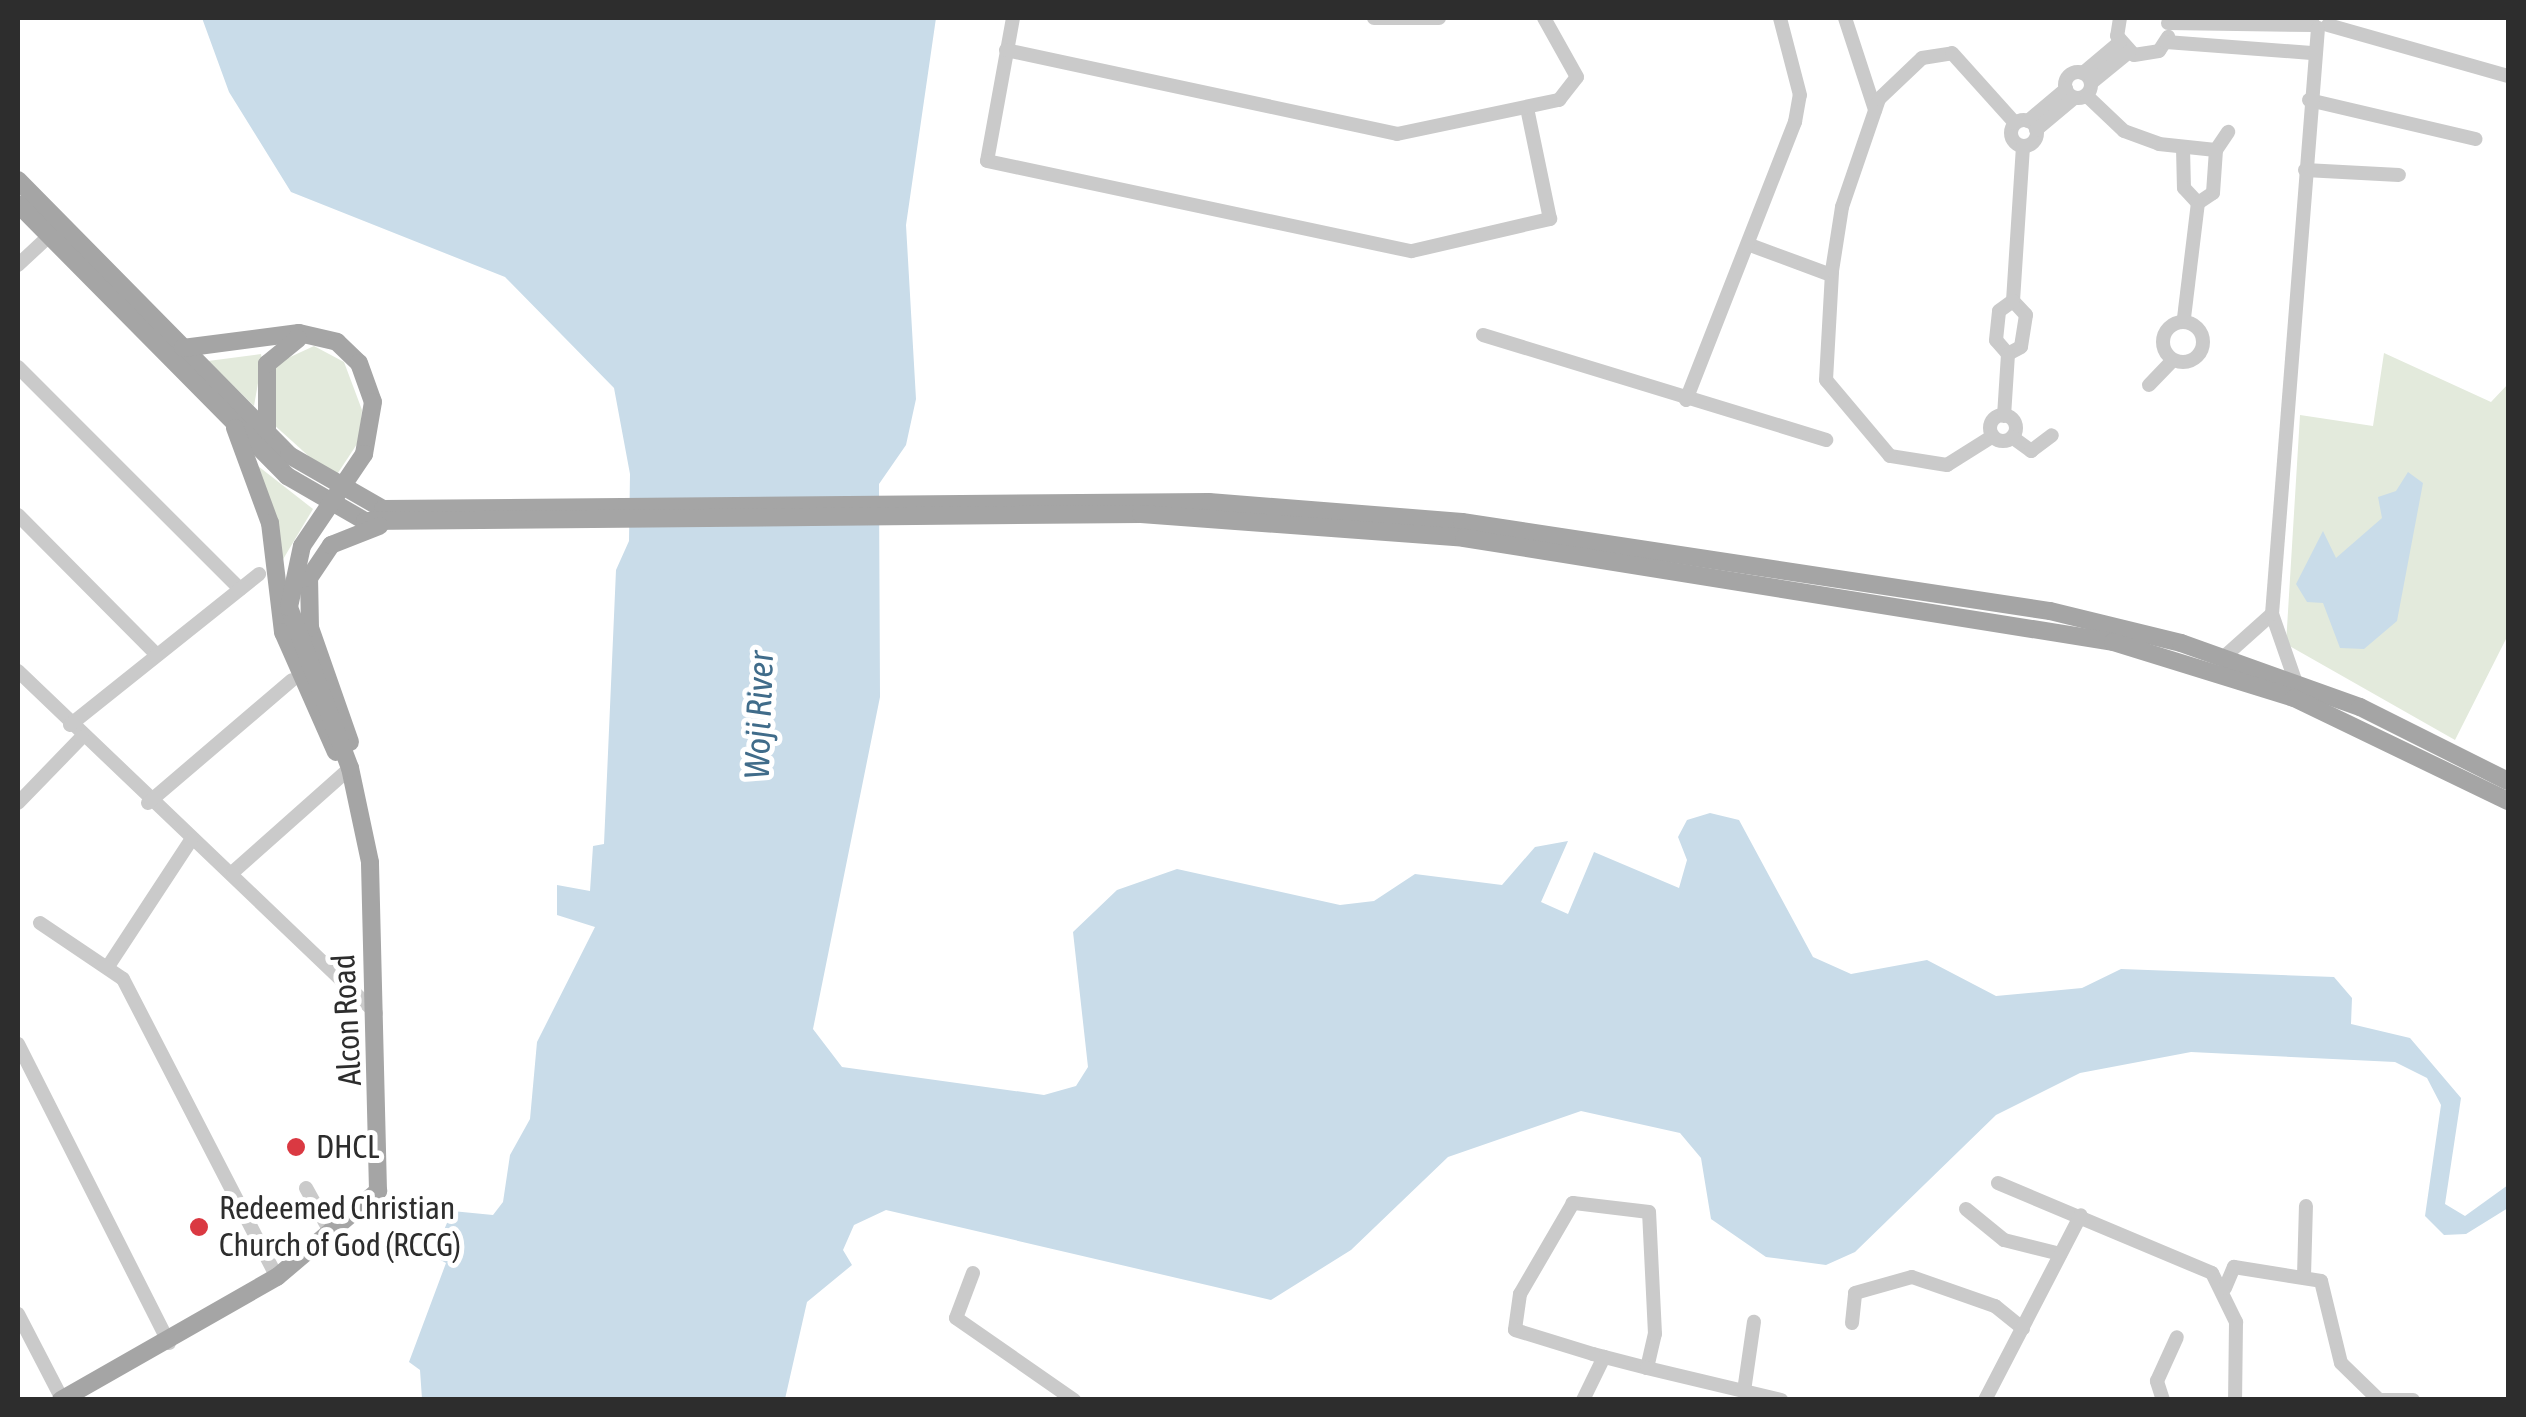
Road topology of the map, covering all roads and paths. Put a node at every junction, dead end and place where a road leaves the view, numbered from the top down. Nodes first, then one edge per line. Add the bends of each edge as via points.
1 (1013, 18) edge
2 (1374, 18) edge
3 (1439, 18) edge
4 (1544, 18) edge
5 (1780, 18) edge
6 (1845, 18) edge
7 (2120, 18) edge
8 (2167, 20) edge
9 (2320, 23) edge
10 (2275, 29) junction
11 (2166, 42) junction
12 (2124, 47) junction
13 (1006, 50) junction
14 (2274, 50) junction
15 (2312, 52) junction
16 (2508, 76) edge
17 (2080, 88) junction
18 (2309, 100) junction
19 (1526, 108) junction
20 (1875, 110) junction
21 (2026, 125) junction
22 (2228, 132) dead end
23 (2475, 138) dead end
24 (2023, 146) junction
25 (2183, 148) junction
26 (2216, 150) junction
27 (2305, 170) junction
28 (2399, 175) dead end
29 (18, 180) edge
30 (2198, 202) junction
31 (18, 204) edge
32 (49, 236) junction
33 (1750, 245) junction
34 (18, 266) edge
35 (1832, 275) junction
36 (2013, 301) junction
37 (2184, 318) junction
38 (313, 334) junction
39 (1482, 335) dead end
40 (182, 347) junction
41 (2008, 354) junction
42 (2171, 362) junction
43 (18, 367) edge
44 (2149, 384) dead end
45 (1686, 400) junction
46 (229, 416) junction
47 (2004, 416) junction
48 (268, 432) junction
49 (2052, 435) dead end
50 (1993, 436) junction
51 (2012, 437) junction
52 (1826, 440) dead end
53 (910, 511) junction
54 (18, 515) edge
55 (542, 516) junction
56 (382, 524) junction
57 (260, 574) dead end
58 (240, 589) junction
59 (2272, 614) junction
60 (156, 654) junction
61 (2225, 656) junction
62 (18, 671) edge
63 (292, 680) dead end
64 (2295, 680) junction
65 (70, 725) junction
66 (82, 738) junction
67 (350, 768) junction
68 (2508, 781) edge
69 (2508, 801) edge
70 (18, 803) edge
71 (148, 803) junction
72 (191, 840) junction
73 (234, 872) junction
74 (40, 923) dead end
75 (108, 965) junction
76 (376, 1014) junction
77 (18, 1044) edge
78 (1998, 1183) dead end
79 (306, 1188) dead end
80 (2306, 1206) dead end
81 (1966, 1208) dead end
82 (2081, 1215) junction
83 (332, 1235) junction
84 (2060, 1254) junction
85 (972, 1273) dead end
86 (2304, 1276) junction
87 (277, 1277) junction
88 (2226, 1288) junction
89 (18, 1314) edge
90 (1754, 1322) dead end
91 (1852, 1322) dead end
92 (2022, 1329) junction
93 (2178, 1337) dead end
94 (169, 1343) junction
95 (1604, 1357) junction
96 (1647, 1368) junction
97 (1744, 1391) junction
98 (62, 1399) edge
99 (2376, 1399) edge
100 (1074, 1400) edge
101 (1583, 1400) edge
102 (1781, 1400) edge
103 (1985, 1400) edge
104 (2163, 1400) edge
105 (2234, 1400) edge
106 (2414, 1400) edge

1 - 13 street
2 - 3 street
4 - 19 street via 1576,84
5 - 33 street via 1800,95
6 - 20 street
7 - 12 street
8 - 10 street
8 - 11 street
9 - 10 street
9 - 15 street
9 - 16 street
10 - 14 street
11 - 12 street via 2151,55
11 - 14 street
12 - 17 street
13 - 19 street via 1397,134
13 - 19 street via 987,160 1412,252 1550,218
14 - 15 street
15 - 18 street
17 - 21 street
17 - 25 street via 2124,131
18 - 23 street
18 - 27 street
20 - 21 street via 1922,58 1944,50
20 - 35 street via 1842,207
21 - 24 street
21 - 24 street via 2012,139
22 - 26 street
24 - 36 street
25 - 26 street
25 - 30 street via 2184,188
26 - 30 street via 2213,192
27 - 28 street
27 - 59 street
29 - 40 main road
30 - 37 street
31 - 32 main road
32 - 34 street
32 - 46 main road
33 - 35 street
33 - 45 street
35 - 50 street via 1826,380 1890,456 1947,465
36 - 41 street via 1999,311 1996,340
36 - 41 street via 2026,315 2021,347
37 - 42 street via 2169,328
37 - 42 street via 2198,328 2198,358 2191,367
38 - 40 main road
38 - 48 main road via 267,364
38 - 67 main road, bridge via 350,352 367,382 376,420 364,454 302,546 289,607
39 - 45 street
40 - 48 main road
41 - 47 street
42 - 44 street
43 - 58 street
45 - 52 street
46 - 56 main road via 309,493
46 - 67 main road via 270,523 283,632 322,731
47 - 50 street via 1992,422
47 - 51 street via 2015,424
48 - 55 main road via 368,504
49 - 51 street via 2031,452
50 - 51 street
53 - 55 main road
53 - 61 main road via 1371,510 2050,611
53 - 69 main road via 1141,514 1390,529 2050,628 2294,698
54 - 60 street
55 - 56 main road
56 - 67 main road via 331,545 308,578 310,628 349,737
57 - 58 street
58 - 60 street
59 - 61 street
59 - 64 street
60 - 65 street
61 - 64 main road
62 - 65 street
63 - 71 street
64 - 68 main road
65 - 66 street
66 - 70 street
66 - 71 street
67 - 73 street
67 - 76 main road, Alcon Road via 370,862
71 - 72 street
72 - 73 street
72 - 75 street
73 - 76 street
74 - 75 street
75 - 87 street
76 - 83 main road, Alcon Road via 382,1176
77 - 94 street
78 - 82 street
79 - 83 street
80 - 86 street
81 - 84 street via 2004,1240
82 - 84 street
82 - 88 street via 2164,1248
83 - 87 main road, Alcon Road
84 - 92 street
85 - 100 street via 956,1318
86 - 88 street via 2234,1267
86 - 99 street via 2327,1287 2342,1363
87 - 94 main road, Alcon Road
88 - 105 street via 2238,1350
89 - 98 street
90 - 97 street
91 - 92 street via 1855,1293 1912,1277 1995,1306
92 - 103 street
93 - 104 street via 2157,1382
94 - 98 main road, Alcon Road
95 - 96 street
95 - 96 street via 1511,1325 1567,1209 1584,1200 1648,1212 1654,1334
95 - 101 street
96 - 97 street
97 - 102 street
99 - 106 street

